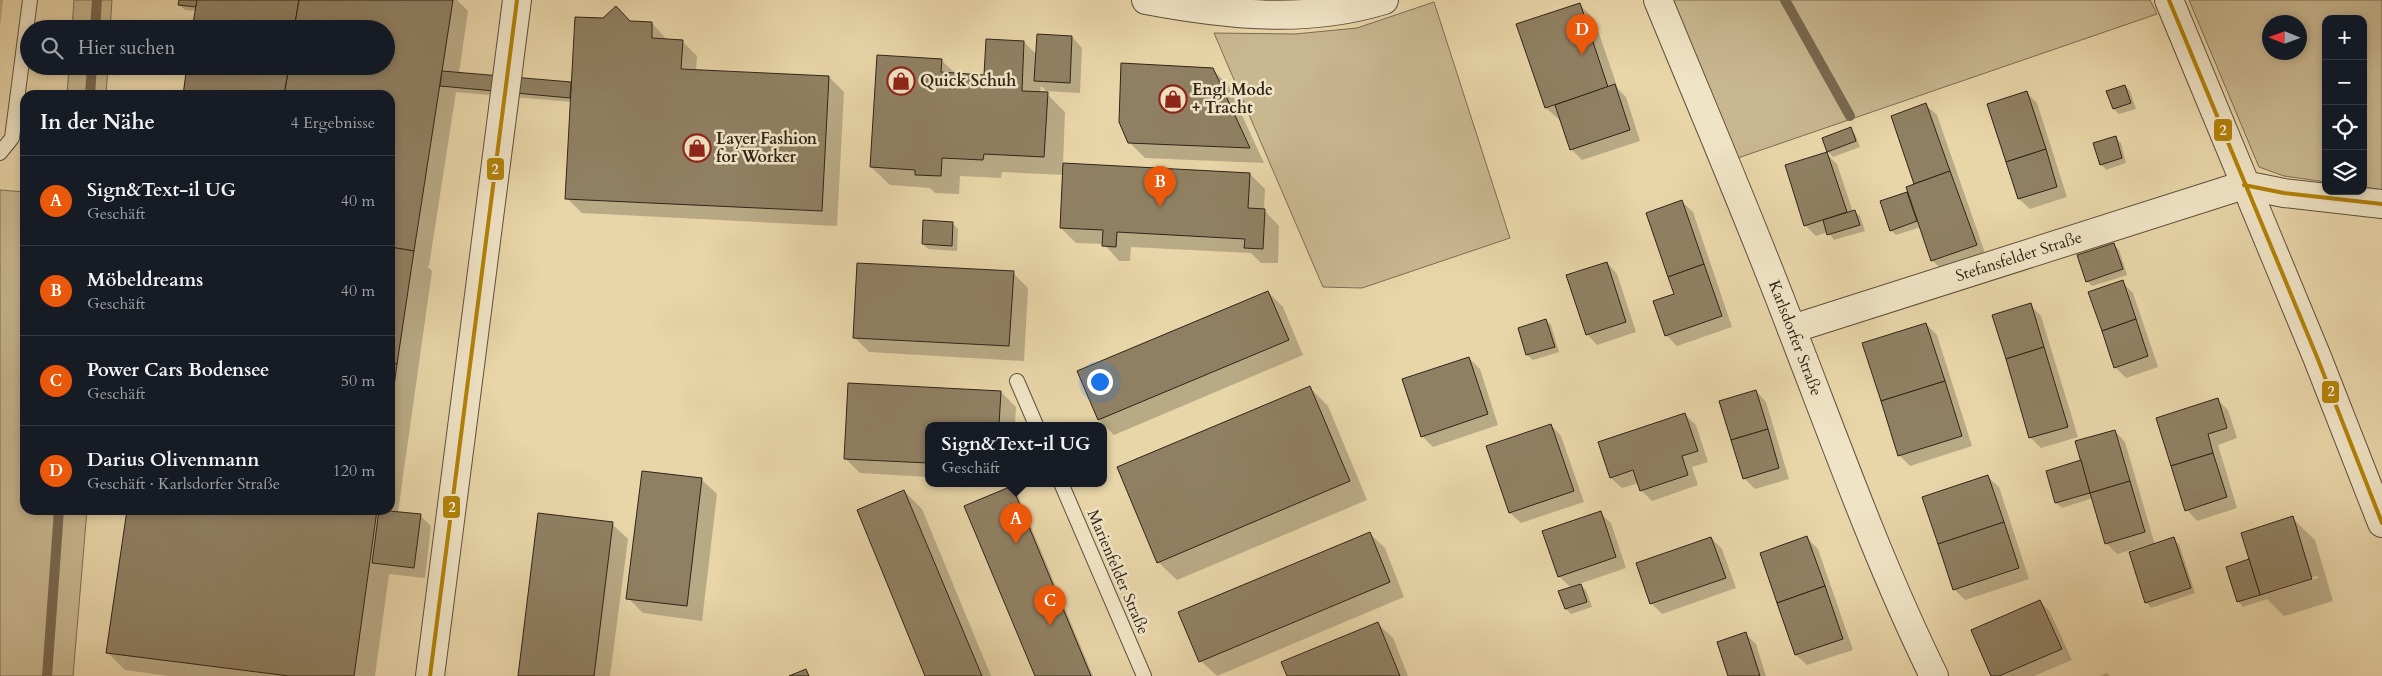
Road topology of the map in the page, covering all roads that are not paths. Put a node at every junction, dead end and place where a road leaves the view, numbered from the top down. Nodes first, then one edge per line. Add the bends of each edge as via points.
1 (30, 0) edge
2 (516, 0) edge
3 (1146, 0) edge
4 (1384, 0) edge
5 (1658, 0) edge
6 (2169, 0) edge
7 (27, 20) edge
8 (20, 75) edge
9 (0, 153) edge
10 (2244, 185) junction
11 (2382, 204) edge
12 (1792, 329) junction
13 (1017, 381) dead end
14 (1035, 422) edge
15 (1063, 487) edge
16 (2382, 523) edge
17 (430, 676) edge
18 (1144, 676) edge
19 (1934, 676) edge

1 - 7 lane
2 - 17 street via 467,322
3 - 4 street via 1206,10 1300,16 1354,9
5 - 12 street, Karlsdorfer Straße
6 - 10 street
8 - 9 lane via 12,138
10 - 11 street
10 - 12 street, Stefansfelder Straße
10 - 16 street via 2317,357
12 - 19 street, Karlsdorfer Straße via 1900,602
13 - 14 lane
15 - 18 lane, Marienfelder Straße

